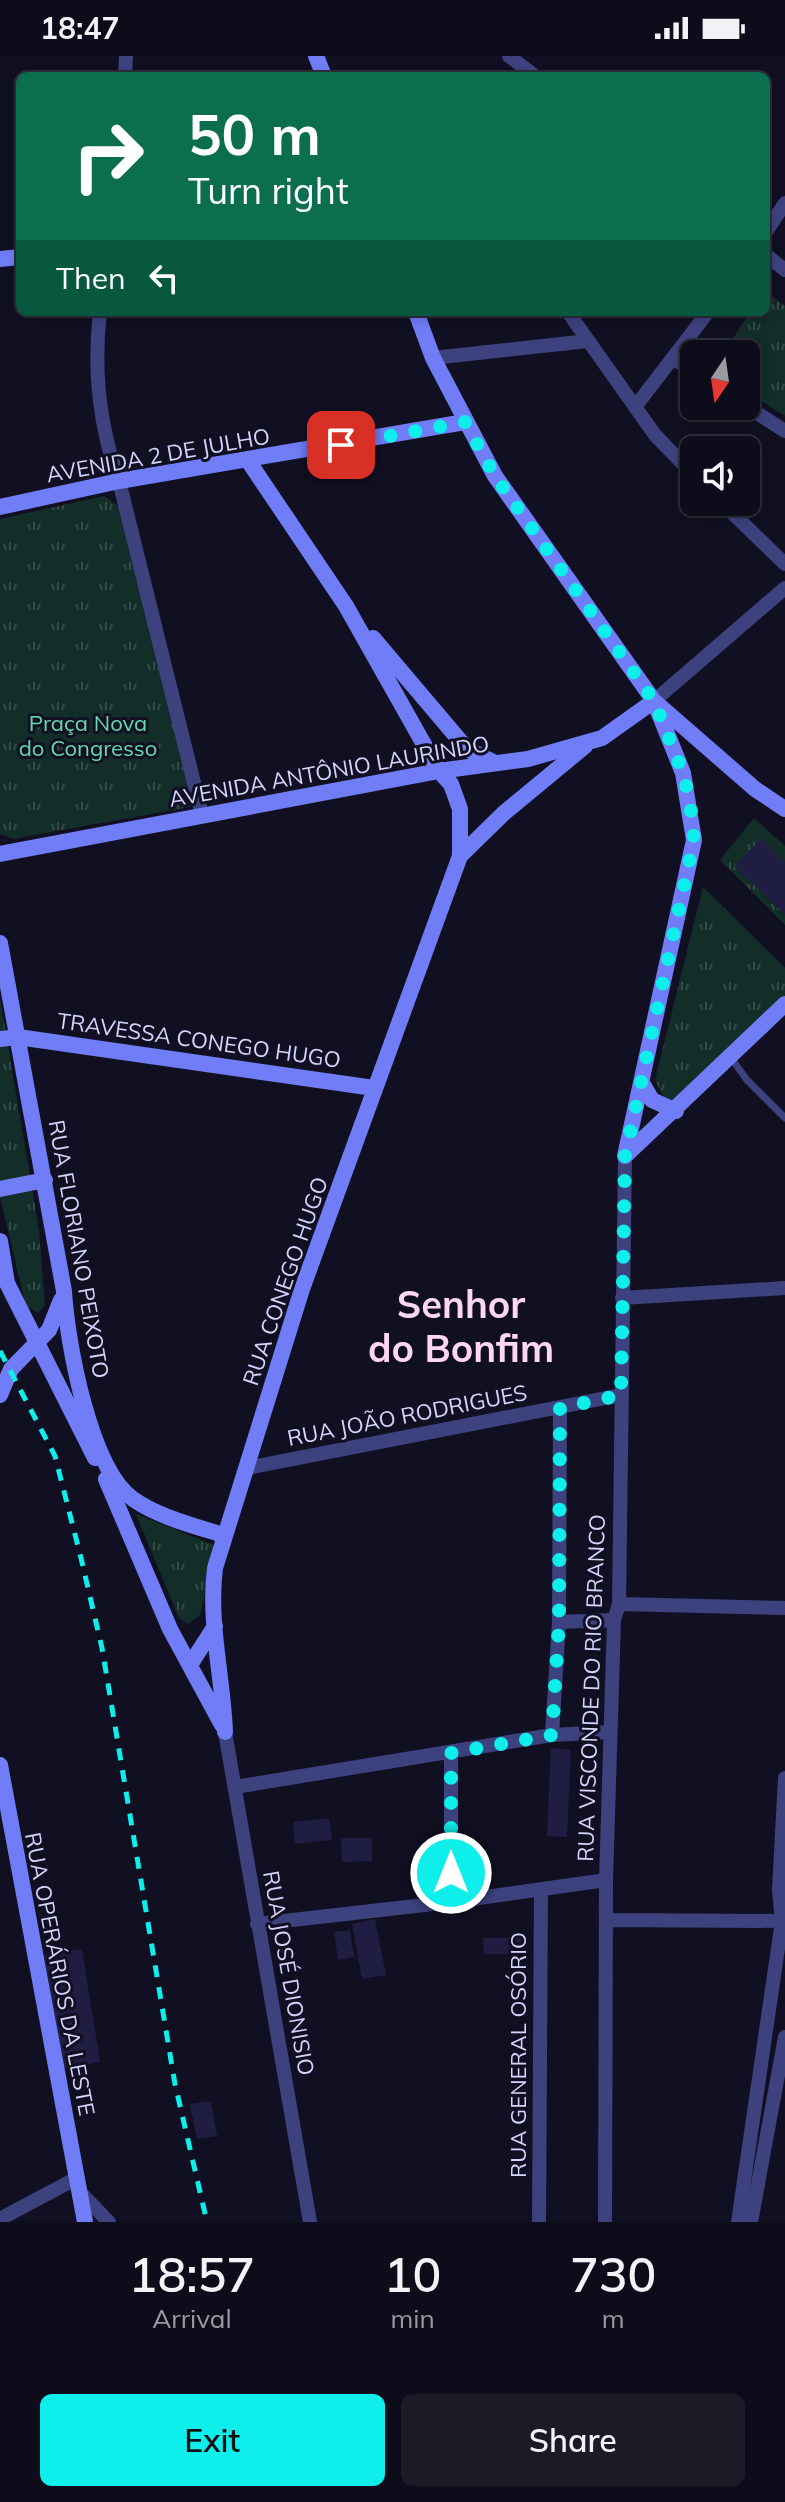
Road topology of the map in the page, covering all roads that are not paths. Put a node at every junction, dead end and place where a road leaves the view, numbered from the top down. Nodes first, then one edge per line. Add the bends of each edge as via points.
1 (509, 56) edge
2 (530, 72) edge
3 (785, 203) edge
4 (770, 226) edge
5 (100, 316) edge
6 (417, 316) edge
7 (571, 316) edge
8 (705, 316) edge
9 (588, 341) junction
10 (433, 358) junction
11 (674, 359) junction
12 (680, 363) edge
13 (635, 407) junction
14 (760, 415) edge
15 (465, 422) junction
16 (785, 431) edge
17 (680, 461) edge
18 (249, 462) junction
19 (119, 481) junction
20 (0, 507) edge
21 (735, 516) edge
22 (785, 564) edge
23 (785, 588) edge
24 (346, 606) junction
25 (654, 701) junction
26 (592, 741) junction
27 (498, 764) junction
28 (439, 771) junction
29 (785, 809) edge
30 (202, 815) junction
31 (0, 854) edge
32 (460, 856) junction
33 (0, 943) edge
34 (785, 1004) edge
35 (18, 1037) junction
36 (0, 1039) edge
37 (731, 1058) junction
38 (642, 1083) junction
39 (374, 1088) junction
40 (676, 1111) junction
41 (785, 1118) edge
42 (625, 1156) junction
43 (45, 1180) junction
44 (0, 1189) edge
45 (0, 1241) edge
46 (3, 1280) edge
47 (785, 1288) edge
48 (64, 1291) junction
49 (622, 1298) junction
50 (37, 1343) junction
51 (0, 1395) edge
52 (621, 1395) junction
53 (560, 1408) junction
54 (247, 1468) junction
55 (223, 1539) junction
56 (619, 1604) junction
57 (785, 1608) edge
58 (614, 1620) junction
59 (559, 1622) junction
60 (215, 1625) junction
61 (190, 1665) junction
62 (225, 1732) junction
63 (609, 1732) junction
64 (552, 1735) junction
65 (451, 1753) junction
66 (0, 1765) edge
67 (785, 1778) edge
68 (235, 1787) junction
69 (606, 1880) junction
70 (541, 1889) junction
71 (451, 1902) junction
72 (606, 1920) junction
73 (783, 1921) edge
74 (257, 1924) junction
75 (785, 2037) edge
76 (78, 2185) junction
77 (0, 2219) edge
78 (85, 2222) edge
79 (109, 2222) edge
80 (310, 2222) edge
81 (539, 2222) edge
82 (605, 2222) edge
83 (738, 2222) edge
84 (751, 2222) edge

1 - 2 street
3 - 4 street
5 - 19 street via 98,401 103,437
6 - 10 street
7 - 9 street
8 - 11 street
9 - 10 street
9 - 13 street
10 - 15 street
11 - 12 street
11 - 13 street
13 - 17 street
14 - 16 street
15 - 18 street, AVENIDA 2 DE JULHO
15 - 25 street via 495,476
18 - 19 street, AVENIDA 2 DE JULHO
18 - 24 street
19 - 20 street, AVENIDA 2 DE JULHO
19 - 30 street
21 - 22 street
23 - 25 street
24 - 27 street via 467,749
24 - 28 street
25 - 26 street, AVENIDA ANTÔNIO LAURINDO
25 - 29 street via 736,774
25 - 38 street via 683,773 694,840
26 - 27 street, AVENIDA ANTÔNIO LAURINDO
26 - 32 street
27 - 28 street, AVENIDA ANTÔNIO LAURINDO
28 - 30 street, AVENIDA ANTÔNIO LAURINDO
28 - 32 street via 451,784 460,809
30 - 31 street, AVENIDA ANTÔNIO LAURINDO
32 - 39 street, RUA CONEGO HUGO
33 - 35 street, RUA FLORIANO PEIXOTO
34 - 37 street
35 - 36 street, TRAVESSA CONEGO HUGO
35 - 39 street, TRAVESSA CONEGO HUGO
35 - 43 street, RUA FLORIANO PEIXOTO
37 - 40 street
37 - 41 lane
38 - 40 street via 652,1100
38 - 42 street
39 - 54 street, RUA CONEGO HUGO via 302,1289
40 - 42 street
42 - 49 street, RUA VISCONDE DO RIO BRANCO
43 - 44 street
43 - 48 street, RUA FLORIANO PEIXOTO
45 - 46 street
46 - 50 street
47 - 49 street
48 - 50 street via 49,1330
48 - 55 street, RUA FLORIANO PEIXOTO via 78,1384 116,1484 133,1500
49 - 52 street, RUA VISCONDE DO RIO BRANCO
50 - 51 street via 11,1369
50 - 61 street via 109,1485
52 - 53 street, RUA JOÃO RODRIGUES
52 - 56 street, RUA VISCONDE DO RIO BRANCO
53 - 54 street, RUA JOÃO RODRIGUES
53 - 59 street, RUA VISCONDE DO RIO BRANCO
54 - 55 street, RUA CONEGO HUGO
55 - 60 street, RUA CONEGO HUGO via 212,1589
56 - 57 street
56 - 58 street, RUA VISCONDE DO RIO BRANCO
58 - 59 street
58 - 63 street, RUA VISCONDE DO RIO BRANCO
59 - 64 street, RUA VISCONDE DO RIO BRANCO
60 - 61 street
60 - 62 street, RUA CONEGO HUGO
61 - 62 street
62 - 68 street, RUA JOSÉ DIONISIO
63 - 64 street
63 - 69 street, RUA VISCONDE DO RIO BRANCO
64 - 65 street
65 - 68 street
65 - 71 street
66 - 76 street, RUA OPERÁRIOS DA LESTE
67 - 73 street via 779,1890
68 - 74 street, RUA JOSÉ DIONISIO
69 - 70 street
69 - 72 street, RUA VISCONDE DO RIO BRANCO
70 - 71 street
70 - 81 street, RUA GENERAL OSÓRIO
71 - 74 street
72 - 73 street
72 - 82 street, RUA VISCONDE DO RIO BRANCO
73 - 83 street
74 - 80 street, RUA JOSÉ DIONISIO
75 - 84 street
76 - 77 street
76 - 78 street, RUA OPERÁRIOS DA LESTE
76 - 79 street

